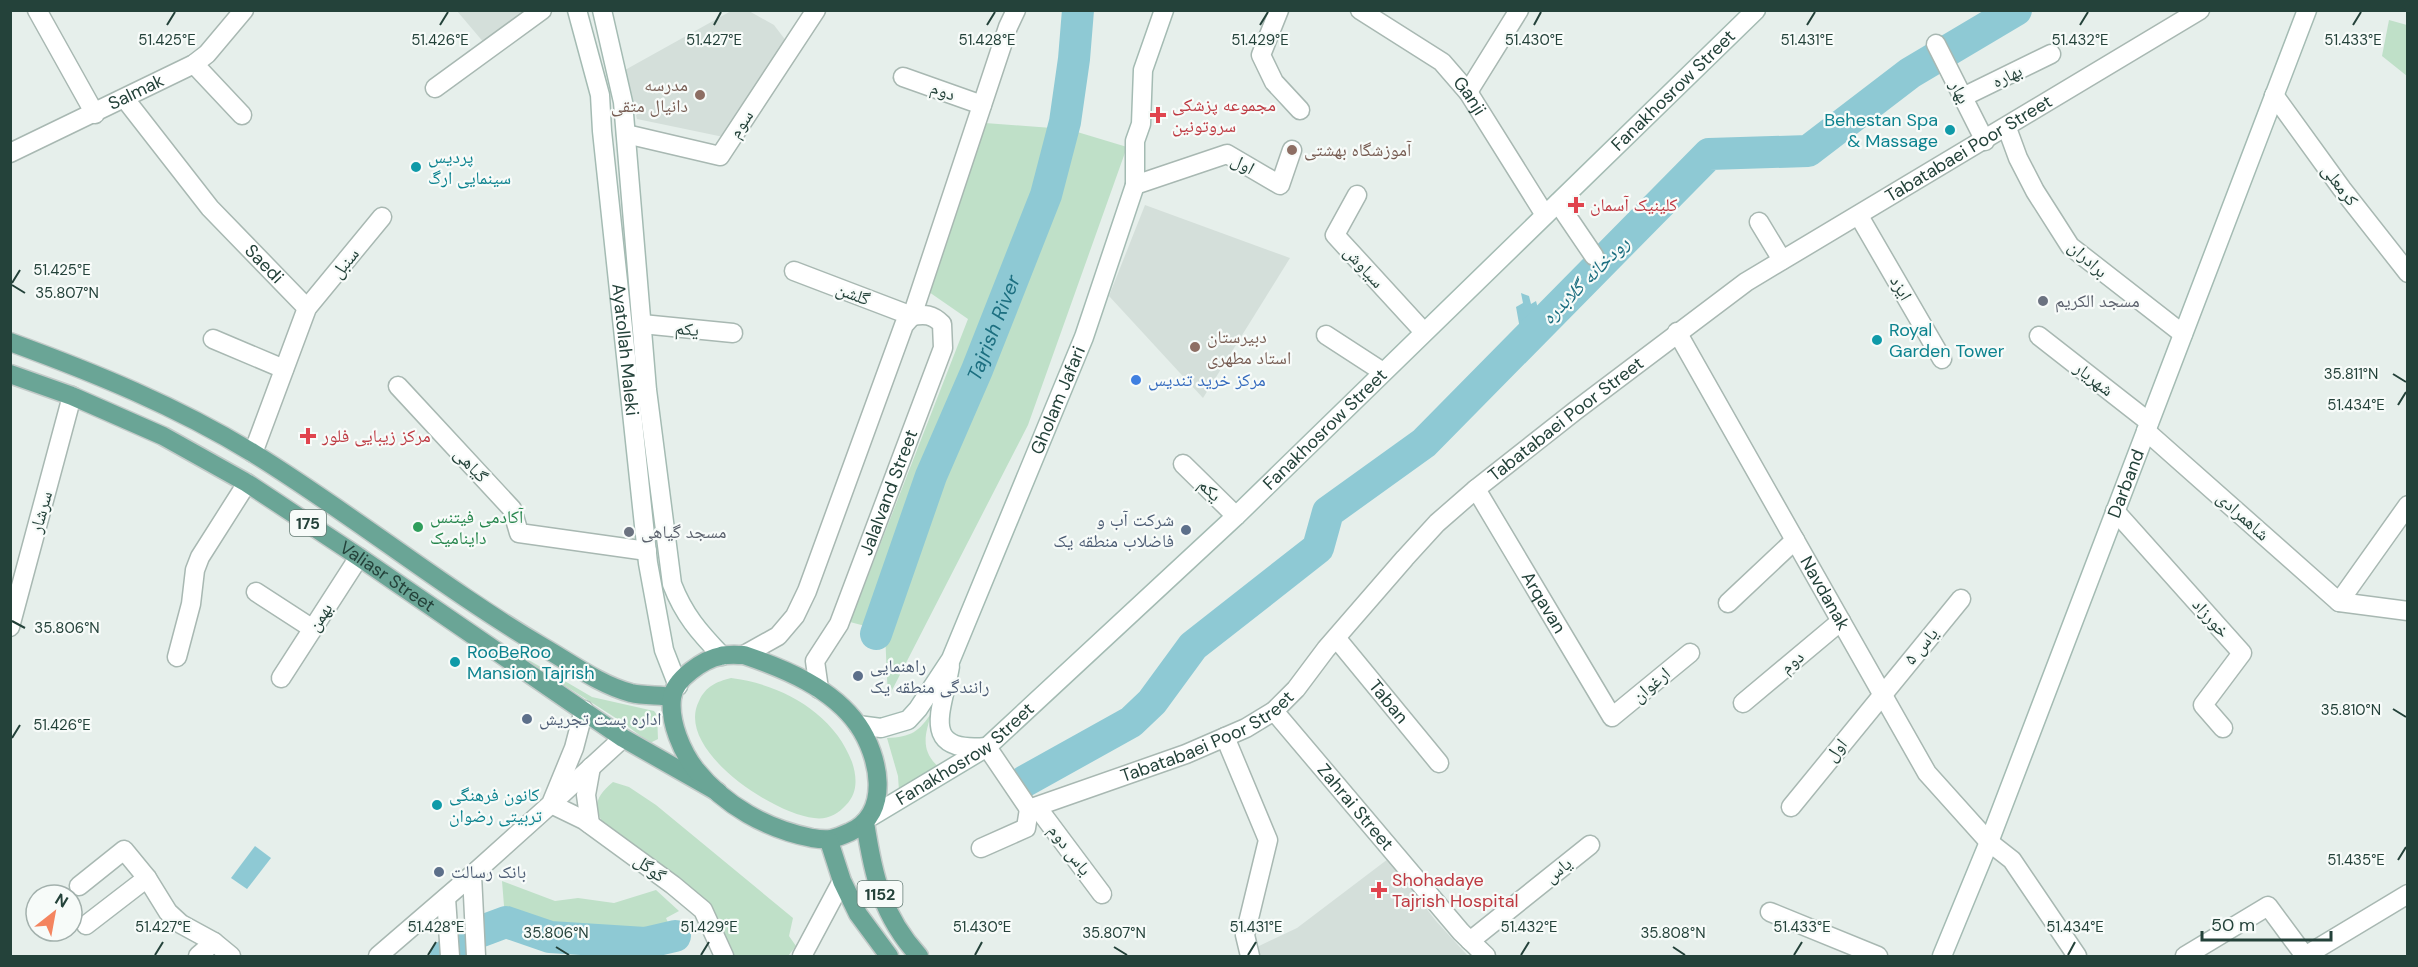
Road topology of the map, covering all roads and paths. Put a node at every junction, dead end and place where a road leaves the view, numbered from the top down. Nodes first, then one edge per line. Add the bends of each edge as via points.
1 (37, 10) edge
2 (244, 10) edge
3 (542, 10) edge
4 (577, 10) edge
5 (602, 10) edge
6 (816, 10) edge
7 (1016, 10) edge
8 (1164, 10) edge
9 (1279, 10) edge
10 (1360, 10) edge
11 (1520, 10) edge
12 (1755, 10) edge
13 (2200, 10) edge
14 (2307, 10) edge
15 (1936, 44) dead end
16 (2051, 54) dead end
17 (194, 64) junction
18 (903, 77) dead end
19 (435, 88) dead end
20 (1468, 92) junction
21 (2274, 95) junction
22 (1963, 97) junction
23 (125, 99) junction
24 (982, 105) junction
25 (1300, 110) dead end
26 (94, 114) junction
27 (242, 115) dead end
28 (2007, 128) junction
29 (626, 134) junction
30 (1984, 141) junction
31 (1292, 150) dead end
32 (10, 153) edge
33 (1135, 185) junction
34 (1357, 195) dead end
35 (1551, 209) junction
36 (1859, 216) junction
37 (382, 217) dead end
38 (1759, 222) dead end
39 (1594, 256) dead end
40 (1782, 261) junction
41 (794, 271) dead end
42 (2408, 273) edge
43 (307, 308) junction
44 (912, 316) junction
45 (642, 324) junction
46 (1424, 332) junction
47 (1677, 332) junction
48 (733, 333) dead end
49 (2183, 334) junction
50 (1326, 335) dead end
51 (2039, 336) dead end
52 (213, 339) dead end
53 (10, 342) edge
54 (1942, 359) dead end
55 (284, 369) junction
56 (1383, 372) junction
57 (10, 374) edge
58 (398, 386) dead end
59 (72, 396) junction
60 (2148, 426) junction
61 (253, 453) junction
62 (1183, 464) dead end
63 (247, 483) junction
64 (1476, 489) junction
65 (2408, 505) edge
66 (2115, 511) junction
67 (1236, 516) junction
68 (1795, 540) junction
69 (647, 551) junction
70 (359, 557) junction
71 (256, 592) dead end
72 (1961, 599) dead end
73 (2339, 602) junction
74 (1728, 603) dead end
75 (2408, 611) edge
76 (1841, 621) junction
77 (11, 624) edge
78 (313, 629) junction
79 (1337, 639) junction
80 (1690, 653) dead end
81 (744, 655) junction
82 (722, 656) junction
83 (177, 657) dead end
84 (951, 659) junction
85 (280, 678) dead end
86 (819, 689) junction
87 (675, 692) junction
88 (1882, 694) junction
89 (1743, 702) dead end
90 (584, 710) junction
91 (1274, 711) junction
92 (858, 724) junction
93 (2223, 728) dead end
94 (1225, 737) junction
95 (623, 738) junction
96 (987, 747) junction
97 (1439, 763) dead end
98 (591, 767) junction
99 (718, 792) junction
100 (550, 804) junction
101 (1791, 807) dead end
102 (1033, 808) junction
103 (868, 819) junction
104 (590, 824) junction
105 (829, 841) junction
106 (1989, 842) junction
107 (1590, 845) dead end
108 (981, 848) dead end
109 (472, 875) junction
110 (147, 878) junction
111 (842, 881) junction
112 (83, 883) edge
113 (1102, 894) dead end
114 (2408, 894) edge
115 (446, 898) junction
116 (1770, 912) dead end
117 (86, 925) dead end
118 (1470, 941) junction
119 (214, 942) junction
120 (198, 957) edge
121 (231, 957) edge
122 (378, 957) edge
123 (450, 957) edge
124 (476, 957) edge
125 (724, 957) edge
126 (802, 957) edge
127 (889, 957) edge
128 (919, 957) edge
129 (1250, 957) edge
130 (1486, 957) edge
131 (1878, 957) edge
132 (1942, 957) edge
133 (2076, 957) edge
134 (2185, 957) edge

1 - 26 street
2 - 17 street, Salmak
3 - 19 street
4 - 69 street, Ayatollah Maleki via 600,95
5 - 29 street, Ayatollah Maleki via 623,102
6 - 29 street, سوم via 720,156
7 - 24 street
8 - 33 street, Gholam Jafari via 1143,70 1141,124 1135,141
9 - 25 street via 1261,55 1274,82
10 - 20 street, Ganji via 1442,62
11 - 20 street
12 - 35 street, Fanakhosrow Street
13 - 28 street, Tabatabaei Poor Street
14 - 21 street, Darband
15 - 22 street, بهار
16 - 22 street, بهاره
17 - 23 street, Salmak
17 - 27 street
18 - 24 street, دوم
20 - 35 street, Ganji
21 - 42 street, کرمعلی
21 - 49 street, Darband
22 - 30 street, بهار
23 - 26 street, Salmak
23 - 43 street, Saedi via 210,208
24 - 44 street
26 - 32 street, Salmak
28 - 30 street, Tabatabaei Poor Street
28 - 49 street, برادران via 2035,191 2070,246
29 - 45 street, Ayatollah Maleki
30 - 36 street, Tabatabaei Poor Street
31 - 33 street, اول via 1280,186 1227,154
33 - 84 street, Gholam Jafari via 1084,337
34 - 46 street, سیاوش via 1335,235
35 - 39 street, Ganji
35 - 46 street, Fanakhosrow Street
36 - 40 street, Tabatabaei Poor Street
36 - 54 street, ایزد
37 - 43 street, سنبل
38 - 40 street
40 - 47 street, Tabatabaei Poor Street
41 - 44 street, گلشن
43 - 55 street
44 - 81 street via 904,325 795,616 778,636
44 - 86 street, Jalalvand Street via 934,316 942,324 942,348 839,624 815,661
45 - 48 street, یکم
45 - 82 street, Ayatollah Maleki via 672,584 690,622
46 - 56 street, Fanakhosrow Street
47 - 64 street, Tabatabaei Poor Street
47 - 68 street, Navdanak
49 - 60 street, Darband
50 - 56 street
51 - 60 street, شهریار
52 - 55 street
53 - 61 main road, Valiasr Street / 175 via 170,406
55 - 61 street
56 - 67 street, Fanakhosrow Street
57 - 59 main road, Valiasr Street / 175
58 - 69 street, گیاهی via 512,509 519,533
59 - 63 main road, Valiasr Street / 175 via 163,436
59 - 77 street, سرشار
60 - 66 street, Darband
60 - 73 street, شاهمرادی
61 - 87 main road, Valiasr Street / 175 via 512,628 596,678 632,693
62 - 67 street, یکم
63 - 70 main road, Valiasr Street / 175
63 - 83 street via 197,563
64 - 79 street, Tabatabaei Poor Street via 1437,523
64 - 80 street, Arqavan via 1612,717
65 - 73 street
66 - 93 street, خورزاد via 2242,653 2203,705
66 - 106 street, Darband
67 - 96 street, Fanakhosrow Street
68 - 74 street
68 - 76 street, Navdanak
69 - 87 street, Ayatollah Maleki
70 - 78 street, بهمن
70 - 90 main road, Valiasr Street / 175
71 - 78 street
72 - 88 street, یاس ۵
73 - 75 street
76 - 88 street, Navdanak
76 - 89 street, دوم
78 - 85 street, بهمن
79 - 91 street, Tabatabaei Poor Street
79 - 97 street, Taban
81 - 82 main road
81 - 86 main road via 781,667
82 - 87 main road via 700,663
84 - 92 street, Gholam Jafari via 908,720 881,728
84 - 96 street via 939,730 953,745 966,749
86 - 92 main road
87 - 99 main road via 674,725 680,743 696,769
88 - 101 street, اول
88 - 106 street, Navdanak via 1927,773
90 - 95 main road, Valiasr Street / 175
90 - 100 street via 574,748
91 - 94 street, Tabatabaei Poor Street
91 - 118 street, Zahrai Street
92 - 103 main road via 872,750 878,777 876,799
94 - 102 street, Tabatabaei Poor Street
94 - 129 street via 1268,840 1245,935
95 - 98 street
95 - 99 main road, Valiasr Street / 175
96 - 102 street
96 - 103 street, Fanakhosrow Street
98 - 100 street
98 - 104 street via 586,795
99 - 105 main road via 767,825
100 - 104 street, گوگل
100 - 109 street
102 - 108 street via 1026,828
102 - 113 street, یاس دوم
103 - 105 main road via 857,829
103 - 128 main road, 1152 via 875,880 884,904
104 - 125 street, گوگل via 703,910
105 - 111 main road, 1152
106 - 132 street, Darband
106 - 133 street, Navdanak via 2012,860
107 - 118 street, یاس
109 - 115 street
109 - 124 street
110 - 112 street via 124,850
110 - 117 street
110 - 119 street via 168,912
111 - 126 street
111 - 127 main road, 1152 via 858,914
114 - 134 street via 2305,956 2268,906
115 - 122 street
115 - 123 street
116 - 131 street
118 - 130 street, Zahrai Street
119 - 120 street
119 - 121 street

